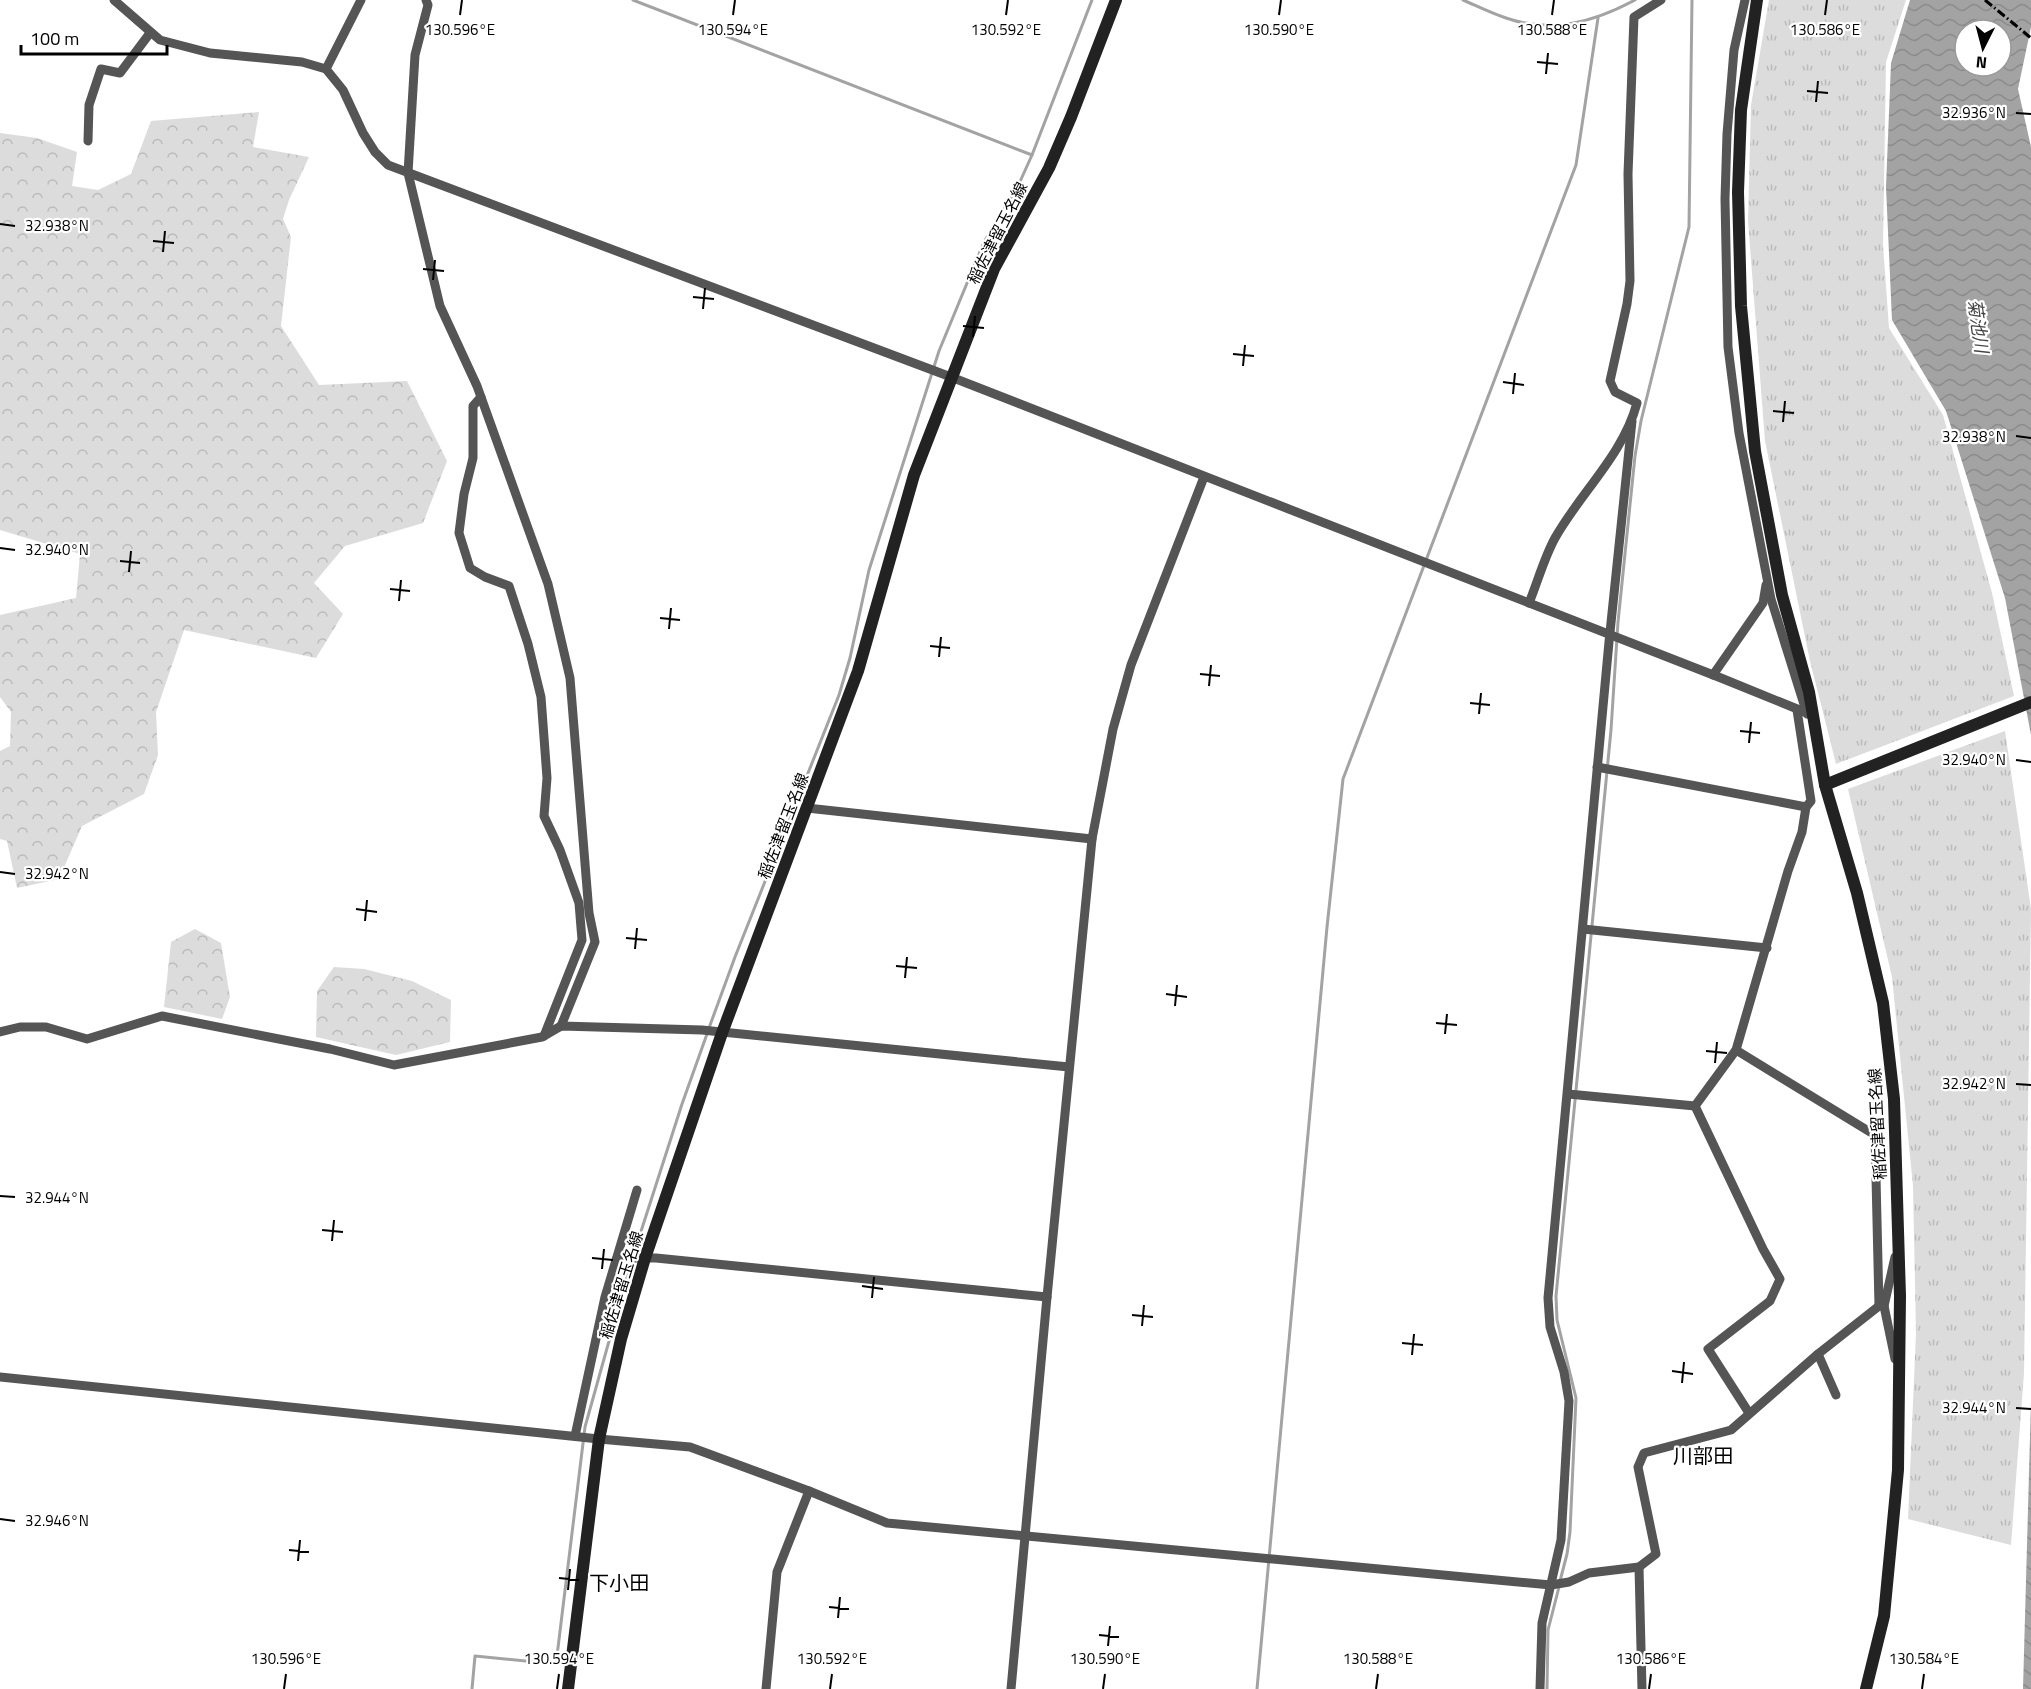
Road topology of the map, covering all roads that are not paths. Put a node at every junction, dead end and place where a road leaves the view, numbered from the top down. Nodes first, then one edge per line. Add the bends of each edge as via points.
1 (114, 0) edge
2 (361, 0) edge
3 (426, 0) edge
4 (1116, 0) edge
5 (1661, 0) edge
6 (1745, 0) edge
7 (1757, 0) edge
8 (150, 33) junction
9 (326, 69) junction
10 (88, 141) dead end
11 (408, 173) junction
12 (951, 377) junction
13 (481, 397) junction
14 (1632, 421) junction
15 (1203, 477) junction
16 (1767, 579) junction
17 (1529, 603) junction
18 (1611, 635) junction
19 (1713, 675) junction
20 (2031, 702) edge
21 (1797, 710) junction
22 (1810, 714) junction
23 (1599, 767) junction
24 (1825, 784) junction
25 (1806, 807) junction
26 (807, 808) junction
27 (1092, 839) junction
28 (1584, 929) junction
29 (1767, 948) junction
30 (561, 1026) junction
31 (0, 1032) edge
32 (718, 1032) junction
33 (544, 1036) junction
34 (1736, 1050) junction
35 (1069, 1067) junction
36 (1568, 1094) junction
37 (1695, 1106) junction
38 (637, 1190) dead end
39 (1898, 1244) junction
40 (616, 1258) junction
41 (645, 1258) junction
42 (1047, 1296) junction
43 (1881, 1306) junction
44 (1818, 1354) junction
45 (1899, 1375) junction
46 (0, 1377) edge
47 (1836, 1395) dead end
48 (1749, 1413) junction
49 (575, 1436) junction
50 (597, 1439) junction
51 (809, 1491) junction
52 (1026, 1537) junction
53 (1639, 1567) junction
54 (1551, 1585) junction
55 (568, 1689) edge
56 (766, 1689) edge
57 (1011, 1689) edge
58 (1540, 1689) edge
59 (1642, 1689) edge
60 (1866, 1689) edge

1 - 8 street
2 - 9 street
3 - 11 street via 415,55
4 - 12 main road, 稲佐津留玉名線 via 1071,117 994,269
5 - 14 street via 1634,16 1628,174 1630,281 1610,381 1615,392 1637,403
6 - 16 street via 1734,50 1727,134 1728,347 1739,433
7 - 22 main road, 稲佐津留玉名線 via 1741,110 1738,192 1743,341 1768,524 1782,595 1809,692
8 - 9 street via 160,40 210,53 292,61
8 - 10 street via 120,73 101,69 89,105
9 - 11 street via 343,90 375,152 388,165
11 - 12 street
11 - 13 street via 440,306
12 - 15 street
12 - 26 main road, 稲佐津留玉名線 via 914,475 858,671
13 - 30 street via 548,584 570,678 589,913 595,942
13 - 33 street via 472,406 473,458 459,533 470,568 509,586 519,615 541,698 547,778 544,816 560,850 580,912 582,940
14 - 17 street via 1621,444 1555,538
14 - 18 street
15 - 17 street
15 - 27 street via 1131,665 1113,729
16 - 19 street via 1763,603
16 - 22 street via 1780,632
17 - 18 street
18 - 19 street
18 - 23 street
19 - 21 street
20 - 24 main road
21 - 22 street
21 - 25 street via 1811,801
22 - 24 main road, 稲佐津留玉名線
23 - 25 street
23 - 28 street
24 - 39 main road, 稲佐津留玉名線 via 1857,893 1883,1003 1894,1099
25 - 29 street
26 - 27 street
26 - 32 main road, 稲佐津留玉名線
27 - 35 street
28 - 29 street
28 - 36 street
29 - 34 street
30 - 32 street
30 - 33 street
31 - 33 street via 46,1027 87,1039 162,1016 394,1065
32 - 35 street
32 - 41 main road, 稲佐津留玉名線
34 - 37 street
34 - 43 street via 1875,1135
35 - 42 street
36 - 37 street
36 - 54 street via 1548,1298 1550,1327 1569,1401 1561,1540
37 - 48 street via 1780,1279 1770,1301 1708,1349
38 - 40 street
39 - 43 street
39 - 45 main road, 稲佐津留玉名線
40 - 41 street
40 - 49 street
41 - 42 street
41 - 50 main road, 稲佐津留玉名線
42 - 52 street
43 - 44 street
43 - 45 street
44 - 47 street
44 - 48 street
45 - 60 main road, 稲佐津留玉名線 via 1898,1470 1884,1616
46 - 49 street
48 - 53 street via 1731,1430 1644,1453 1638,1467 1656,1554
49 - 50 street
50 - 51 street via 690,1447
50 - 55 main road, 稲佐津留玉名線
51 - 52 street via 887,1523
51 - 56 street via 777,1572
52 - 54 street
52 - 57 street
53 - 54 street via 1589,1574
53 - 59 street
54 - 58 street via 1542,1623

